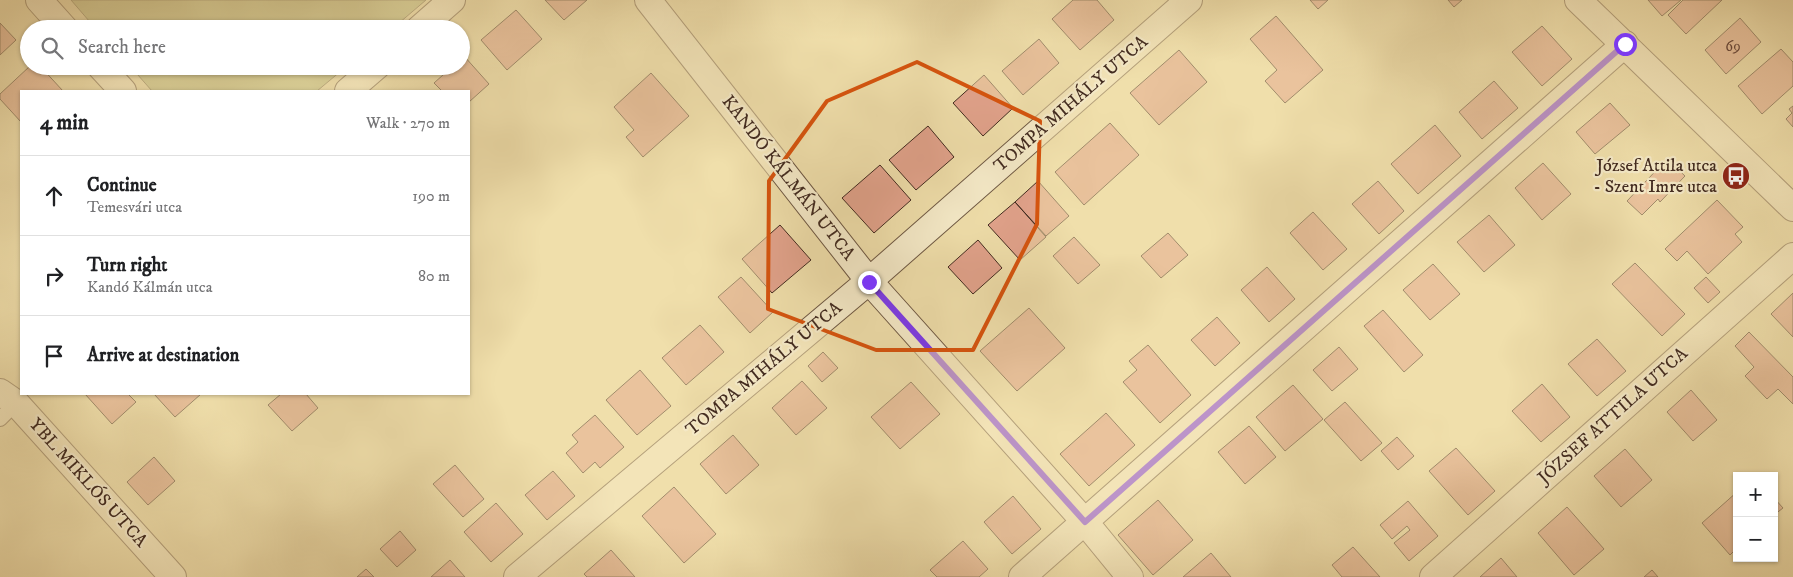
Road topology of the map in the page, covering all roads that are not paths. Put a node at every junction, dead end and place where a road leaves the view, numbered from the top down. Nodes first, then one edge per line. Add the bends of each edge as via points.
1 (39, 0) edge
2 (452, 0) edge
3 (648, 0) edge
4 (1189, 0) edge
5 (1578, 0) edge
6 (57, 20) edge
7 (430, 20) edge
8 (1625, 44) junction
9 (108, 75) edge
10 (367, 75) edge
11 (122, 90) edge
12 (349, 90) edge
13 (1793, 208) edge
14 (1793, 256) edge
15 (869, 282) junction
16 (10, 402) edge
17 (1085, 522) junction
18 (173, 577) edge
19 (517, 577) edge
20 (1022, 577) edge
21 (1130, 577) edge
22 (1433, 577) edge

1 - 6 street
2 - 7 street
3 - 15 street, KANDÓ KÁLMÁN UTCA
4 - 15 street, TOMPA MIHÁLY UTCA
5 - 8 street
8 - 13 street
8 - 17 street
9 - 11 street
10 - 12 street
14 - 22 street, JÓZSEF ATTILA UTCA
15 - 17 street, KANDÓ KÁLMÁN UTCA
15 - 19 street, TOMPA MIHÁLY UTCA
16 - 18 street, YBL MIKLÓS UTCA
17 - 20 street
17 - 21 street, KANDÓ KÁLMÁN UTCA

